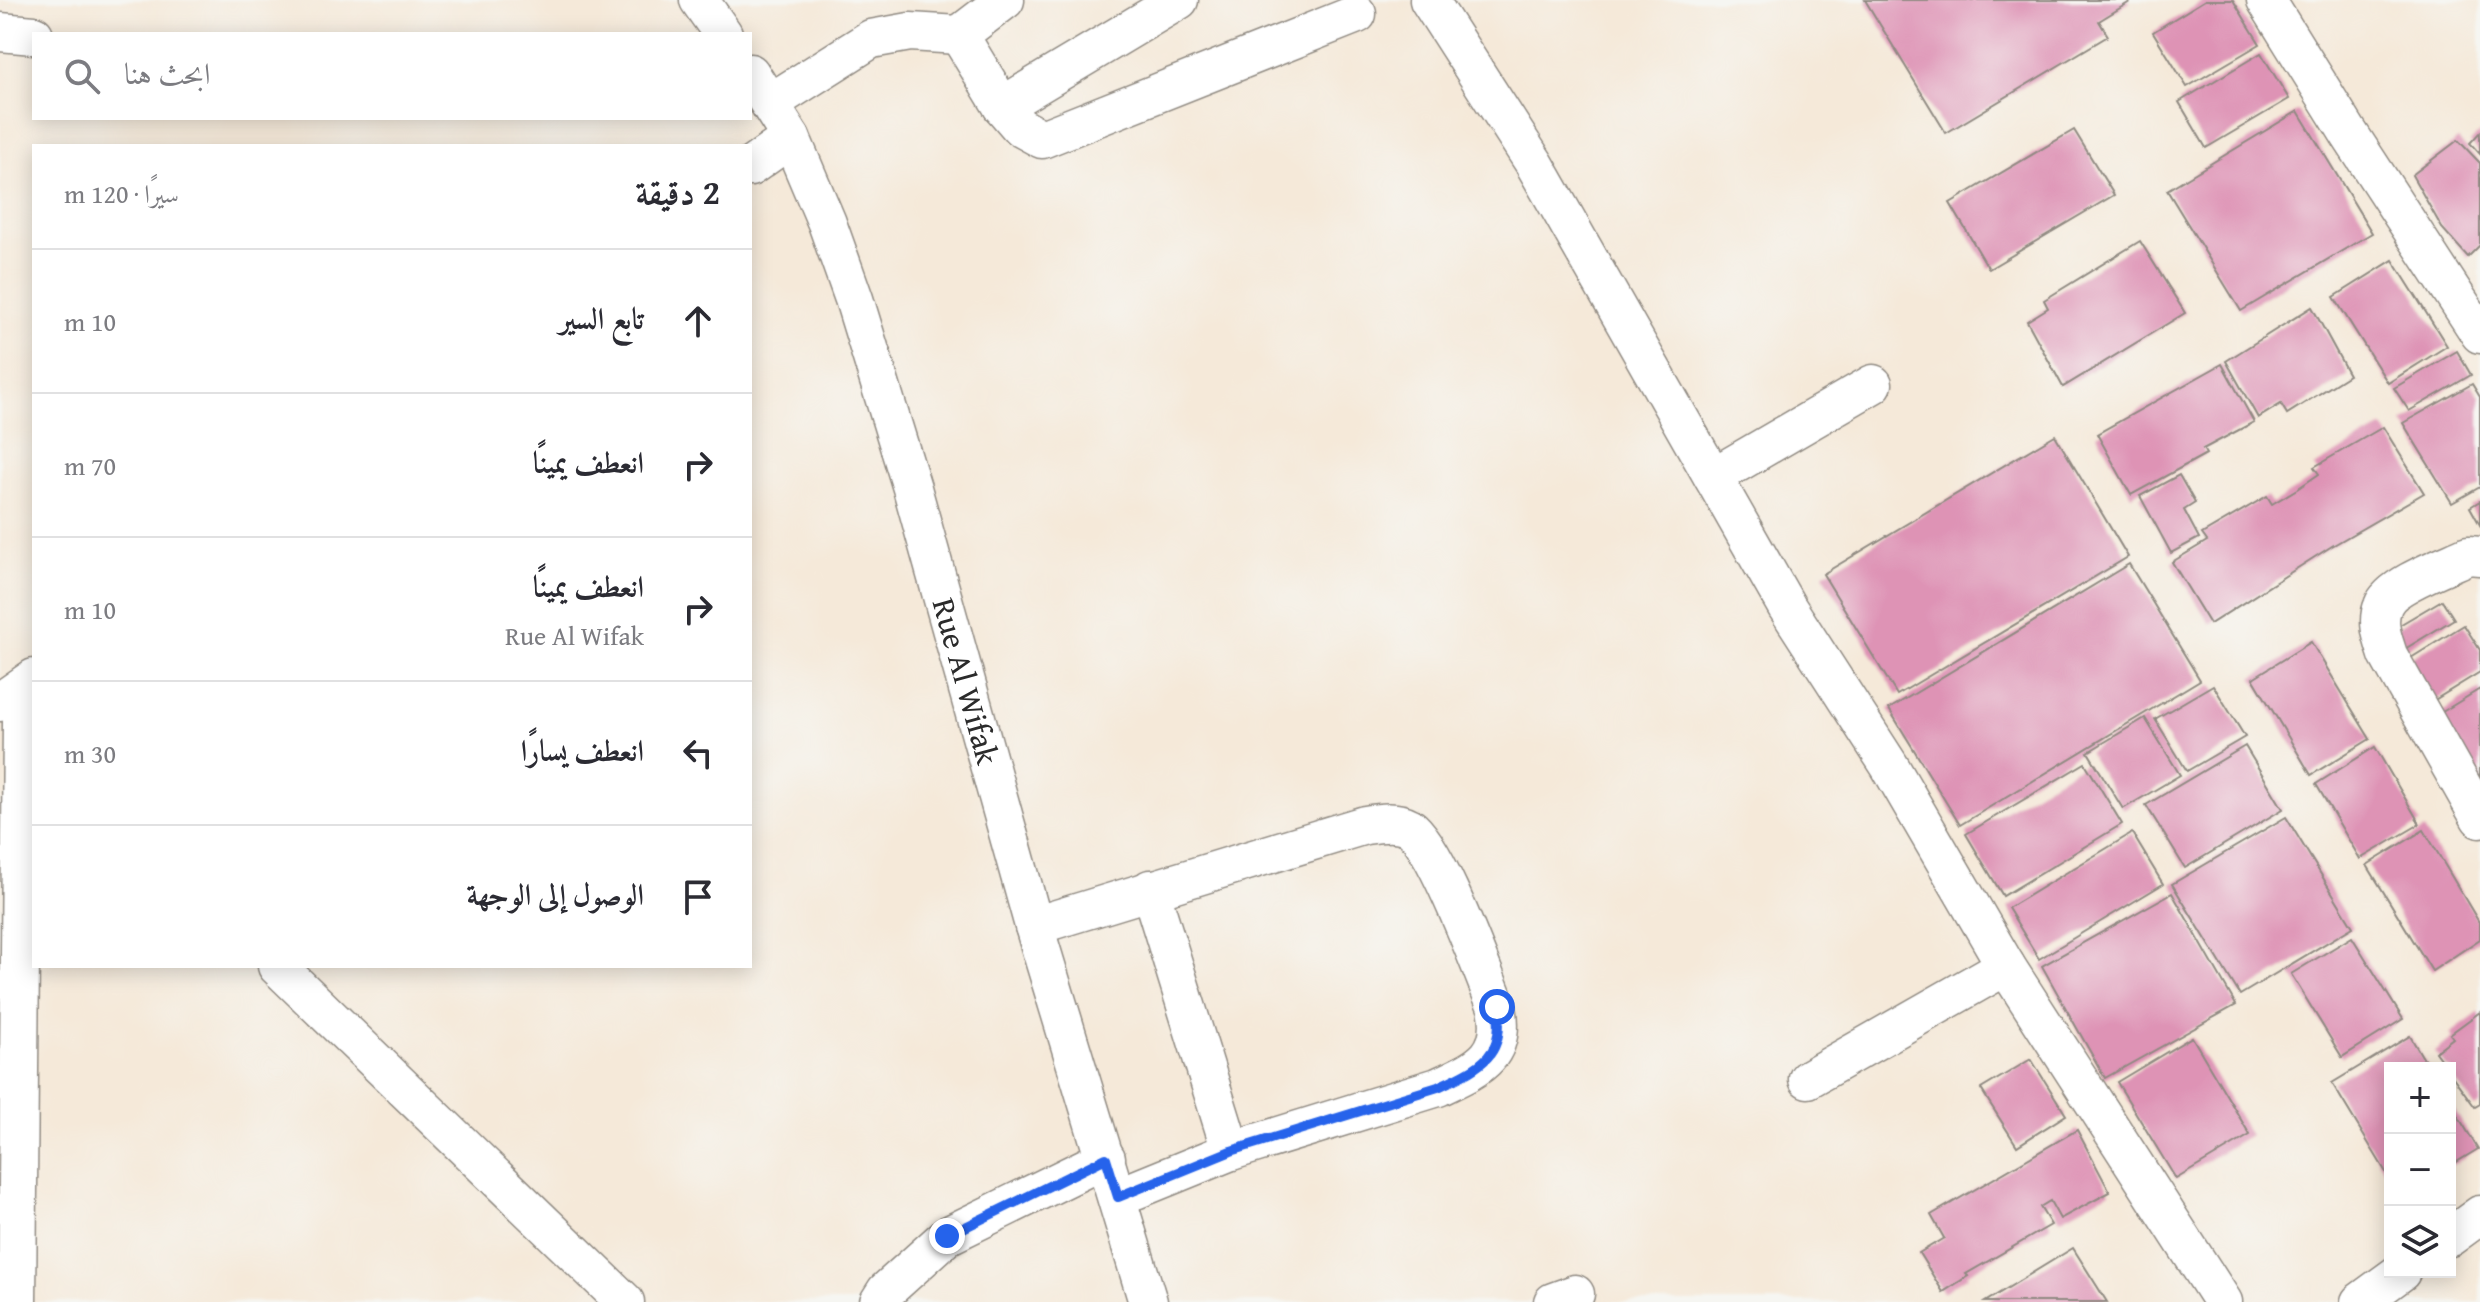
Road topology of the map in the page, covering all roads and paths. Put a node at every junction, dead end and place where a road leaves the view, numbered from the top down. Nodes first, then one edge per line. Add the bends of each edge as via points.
1 (699, 0) edge
2 (1005, 0) edge
3 (1179, 0) edge
4 (1429, 0) edge
5 (2266, 0) edge
6 (1357, 14) dead end
7 (0, 32) edge
8 (722, 32) edge
9 (32, 35) edge
10 (959, 35) junction
11 (760, 88) edge
12 (1002, 106) junction
13 (791, 138) junction
14 (752, 166) edge
15 (2474, 311) edge
16 (1873, 384) dead end
17 (1713, 477) junction
18 (2480, 556) edge
19 (16, 705) edge
20 (2480, 818) edge
21 (1150, 889) junction
22 (1034, 926) junction
23 (2006, 966) junction
24 (279, 968) edge
25 (1808, 1079) dead end
26 (1231, 1151) junction
27 (1106, 1158) junction
28 (1118, 1197) junction
29 (2480, 1215) edge
30 (2456, 1233) edge
31 (2393, 1278) edge
32 (17, 1302) edge
33 (625, 1302) edge
34 (879, 1302) edge
35 (1148, 1302) edge
36 (2223, 1302) edge
37 (2360, 1302) edge

1 - 8 street
2 - 10 street
3 - 12 street
4 - 17 street via 1534,163
5 - 15 street via 2348,132
6 - 12 street via 1042,139 1020,127
7 - 9 street
10 - 11 street via 910,32 871,39
10 - 12 street
11 - 13 street, Rue Al Wifak
13 - 14 street
13 - 22 street, Rue Al Wifak via 836,248 899,444
16 - 17 street
17 - 23 street
18 - 20 street via 2468,555 2391,593 2382,607 2380,628 2388,655
19 - 32 street
21 - 22 street
21 - 26 street
21 - 26 street via 1365,825 1408,827 1436,863 1497,1007 1496,1046 1465,1074
22 - 27 street, Rue Al Wifak
23 - 25 street
23 - 36 street
24 - 33 street
26 - 28 street
27 - 28 street, Rue Al Wifak
27 - 34 street via 947,1236
28 - 35 street, Rue Al Wifak
29 - 30 street
31 - 37 street

